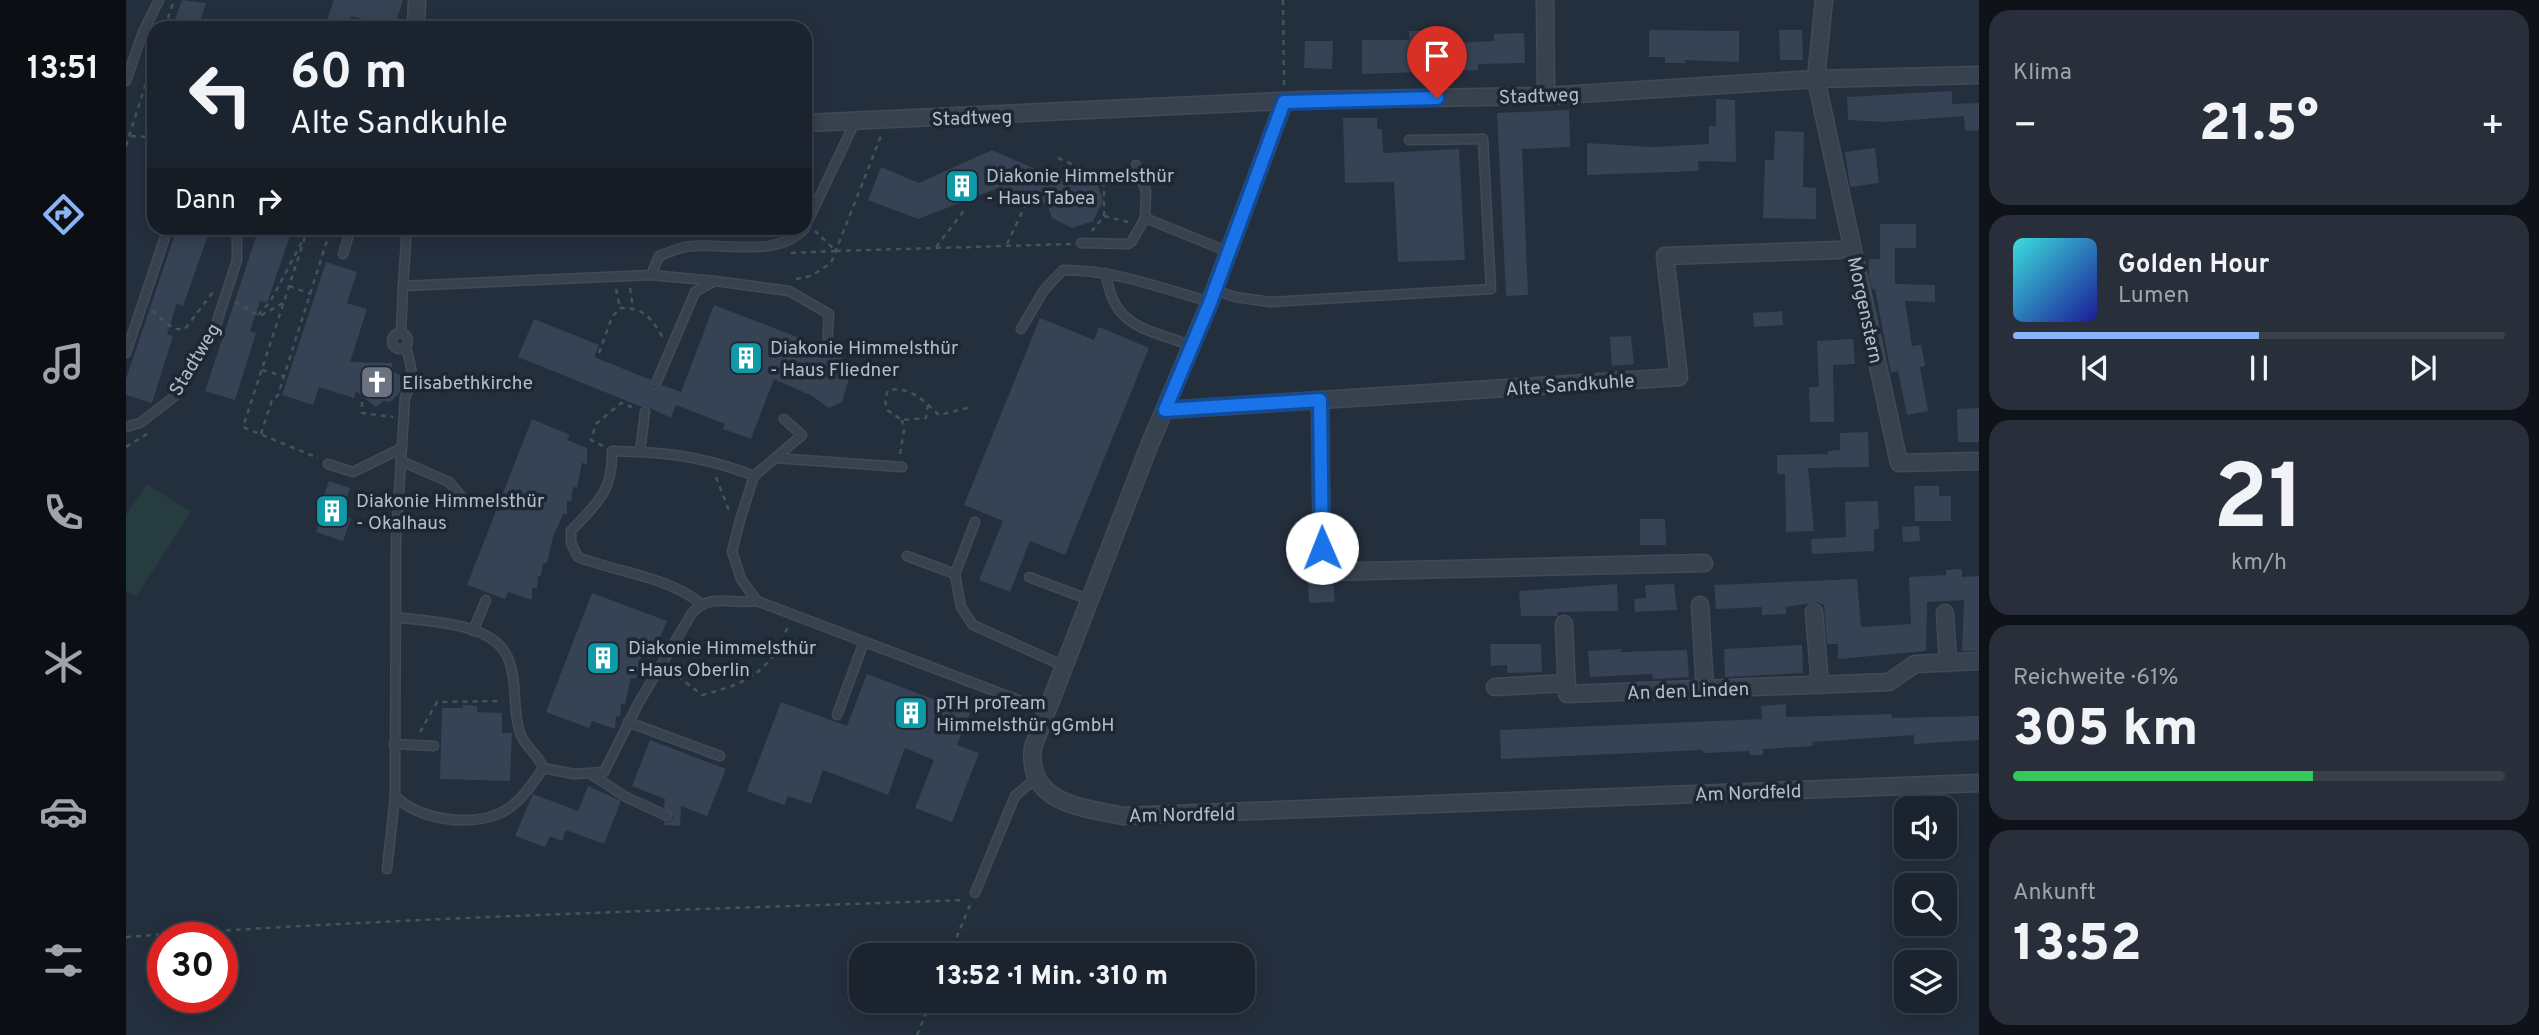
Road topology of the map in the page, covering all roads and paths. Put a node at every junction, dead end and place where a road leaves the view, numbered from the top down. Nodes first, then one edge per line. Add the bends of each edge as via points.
1 (159, 0) edge
2 (174, 0) edge
3 (416, 0) edge
4 (1283, 0) edge
5 (1545, 0) edge
6 (1824, 0) edge
7 (148, 21) edge
8 (167, 21) edge
9 (416, 21) edge
10 (147, 24) edge
11 (1979, 75) edge
12 (1816, 79) junction
13 (126, 82) edge
14 (147, 82) edge
15 (1546, 96) junction
16 (1284, 102) junction
17 (887, 120) junction
18 (855, 122) junction
19 (812, 123) edge
20 (131, 136) junction
21 (147, 137) edge
22 (1409, 140) dead end
23 (126, 146) edge
24 (1058, 158) dead end
25 (1136, 164) dead end
26 (1025, 206) dead end
27 (966, 208) dead end
28 (812, 212) edge
29 (1104, 216) junction
30 (1143, 222) junction
31 (166, 235) edge
32 (237, 235) edge
33 (305, 235) edge
34 (307, 235) edge
35 (329, 235) edge
36 (349, 235) edge
37 (407, 235) edge
38 (798, 235) edge
39 (304, 239) junction
40 (1082, 243) junction
41 (1007, 246) junction
42 (936, 248) junction
43 (1839, 250) dead end
44 (836, 251) junction
45 (1228, 252) junction
46 (343, 254) dead end
47 (1106, 273) junction
48 (651, 275) junction
49 (625, 280) junction
50 (715, 281) junction
51 (289, 286) junction
52 (403, 286) junction
53 (769, 286) junction
54 (310, 293) junction
55 (1212, 296) junction
56 (226, 297) junction
57 (284, 303) junction
58 (143, 304) junction
59 (620, 308) junction
60 (633, 308) junction
61 (258, 315) junction
62 (1021, 329) dead end
63 (1192, 346) junction
64 (827, 348) dead end
65 (670, 351) junction
66 (126, 353) edge
67 (599, 353) dead end
68 (261, 369) junction
69 (283, 376) junction
70 (657, 381) dead end
71 (1320, 400) junction
72 (362, 402) dead end
73 (928, 405) junction
74 (971, 407) dead end
75 (1165, 410) junction
76 (645, 412) joint
77 (403, 418) junction
78 (784, 419) dead end
79 (902, 419) junction
80 (126, 427) edge
81 (261, 434) junction
82 (402, 448) junction
83 (612, 451) junction
84 (640, 452) junction
85 (775, 458) junction
86 (710, 460) junction
87 (401, 461) junction
88 (1979, 461) edge
89 (328, 464) joint
90 (902, 467) joint
91 (754, 476) junction
92 (467, 503) dead end
93 (975, 522) dead end
94 (737, 532) junction
95 (907, 556) dead end
96 (1704, 563) dead end
97 (955, 574) junction
98 (1028, 577) dead end
99 (486, 600) dead end
100 (1090, 600) junction
101 (757, 601) junction
102 (700, 603) junction
103 (1700, 604) dead end
104 (1815, 612) dead end
105 (1945, 613) dead end
106 (793, 615) junction
107 (396, 617) junction
108 (1564, 624) dead end
109 (473, 631) junction
110 (864, 642) junction
111 (1979, 661) edge
112 (1948, 663) junction
113 (662, 664) junction
114 (1066, 667) junction
115 (1567, 683) junction
116 (1820, 685) junction
117 (1495, 687) dead end
118 (1705, 690) junction
119 (514, 701) junction
120 (1048, 711) junction
121 (837, 715) dead end
122 (628, 722) junction
123 (394, 744) junction
124 (434, 746) dead end
125 (720, 757) dead end
126 (544, 768) junction
127 (592, 775) junction
128 (1035, 779) junction
129 (1979, 783) edge
130 (395, 796) junction
131 (667, 816) dead end
132 (387, 869) dead end
133 (973, 896) junction
134 (126, 937) edge
135 (954, 943) edge
136 (926, 1013) edge
137 (917, 1035) edge

1 - 7 lane
2 - 8 path
3 - 9 street
4 - 16 path
5 - 15 street
6 - 12 street
10 - 13 lane
11 - 12 street, Stadtweg
12 - 15 street, Stadtweg
12 - 88 street, Morgenstern via 1899,463
14 - 20 path
15 - 16 street, Stadtweg
16 - 17 street, Stadtweg
16 - 45 street
17 - 18 street, Stadtweg
17 - 44 path
18 - 19 street, Stadtweg
18 - 28 lane
20 - 21 path
20 - 23 path
22 - 55 lane via 1483,139 1491,289 1270,302
24 - 29 path via 1092,173 1104,186
25 - 30 lane via 1146,191
26 - 41 path
27 - 42 path
29 - 30 path
29 - 40 path
30 - 40 lane via 1128,244
30 - 45 lane
31 - 58 lane
32 - 56 lane, Stadtweg via 237,260
33 - 39 path
34 - 39 path
35 - 54 path
36 - 46 lane
37 - 52 lane
38 - 48 lane via 779,244 685,247 659,256
39 - 51 path
39 - 61 path via 270,302
40 - 41 path
41 - 42 path
42 - 44 path
43 - 71 street, Alte Sandkuhle via 1665,256 1679,377
44 - 53 path via 831,263 811,276
45 - 55 street
47 - 55 lane
47 - 62 lane via 1063,270 1044,290
47 - 63 lane via 1118,313
48 - 49 lane
48 - 50 lane
49 - 52 lane
49 - 59 path via 614,290
49 - 60 path via 632,289
50 - 53 lane
50 - 65 lane via 695,292
51 - 54 path
51 - 57 path
52 - 77 lane via 401,332 391,341 399,350 406,348 412,364
53 - 64 lane via 789,291 829,314
54 - 69 path
55 - 63 street
56 - 58 path via 211,292 185,329 174,329
56 - 61 path
56 - 80 lane, Stadtweg via 216,325 176,396 140,423
57 - 61 path
57 - 68 path
58 - 66 lane
59 - 60 path
59 - 67 path
60 - 65 path via 646,313
63 - 75 street
65 - 70 lane
68 - 69 path
68 - 81 path via 243,427
69 - 81 path
71 - 75 street, Alte Sandkuhle
71 - 96 street via 1322,572
72 - 77 path via 362,413
73 - 74 path via 939,415
73 - 79 path via 926,418
73 - 79 path via 917,395 897,388 888,390 887,410
75 - 100 street
76 - 83 path via 621,403 596,424 591,440
76 - 84 lane
77 - 82 lane
78 - 85 lane via 802,435
79 - 90 path
81 - 89 path
82 - 87 lane
82 - 89 lane via 353,472
83 - 84 lane
83 - 102 lane via 612,475 605,494 571,531 578,557 658,580
84 - 86 lane
85 - 90 lane
85 - 91 lane
86 - 91 lane
86 - 94 path
87 - 92 lane via 449,482
87 - 107 lane
91 - 94 lane
93 - 97 lane
94 - 101 lane via 732,551 741,579
95 - 97 lane
97 - 114 lane via 961,607 973,625
98 - 100 lane
99 - 109 lane
100 - 114 street
101 - 102 lane
101 - 106 lane
102 - 113 lane
103 - 118 street
104 - 116 street
105 - 112 street
106 - 110 lane
106 - 113 path via 777,654 759,673 731,687 702,695
107 - 109 lane
107 - 123 lane
108 - 115 street
109 - 119 lane via 496,640 508,658
110 - 120 lane
110 - 121 lane
111 - 112 street, An den Linden
112 - 116 street, An den Linden via 1914,664 1889,682
113 - 122 lane
114 - 120 street
115 - 117 street, An den Linden
115 - 118 street, An den Linden via 1567,694
116 - 118 street, An den Linden
119 - 123 path via 437,702 415,737
119 - 126 lane via 528,750
120 - 128 street via 1033,747
122 - 125 lane
122 - 127 lane via 604,772
123 - 124 lane
123 - 130 lane
126 - 127 lane
126 - 130 lane via 533,785 498,814 458,820 427,817
127 - 131 lane
128 - 129 street, Am Nordfeld via 1048,793 1076,806 1123,816
128 - 133 lane via 1015,796
130 - 132 lane
133 - 134 path
133 - 135 path
136 - 137 path

